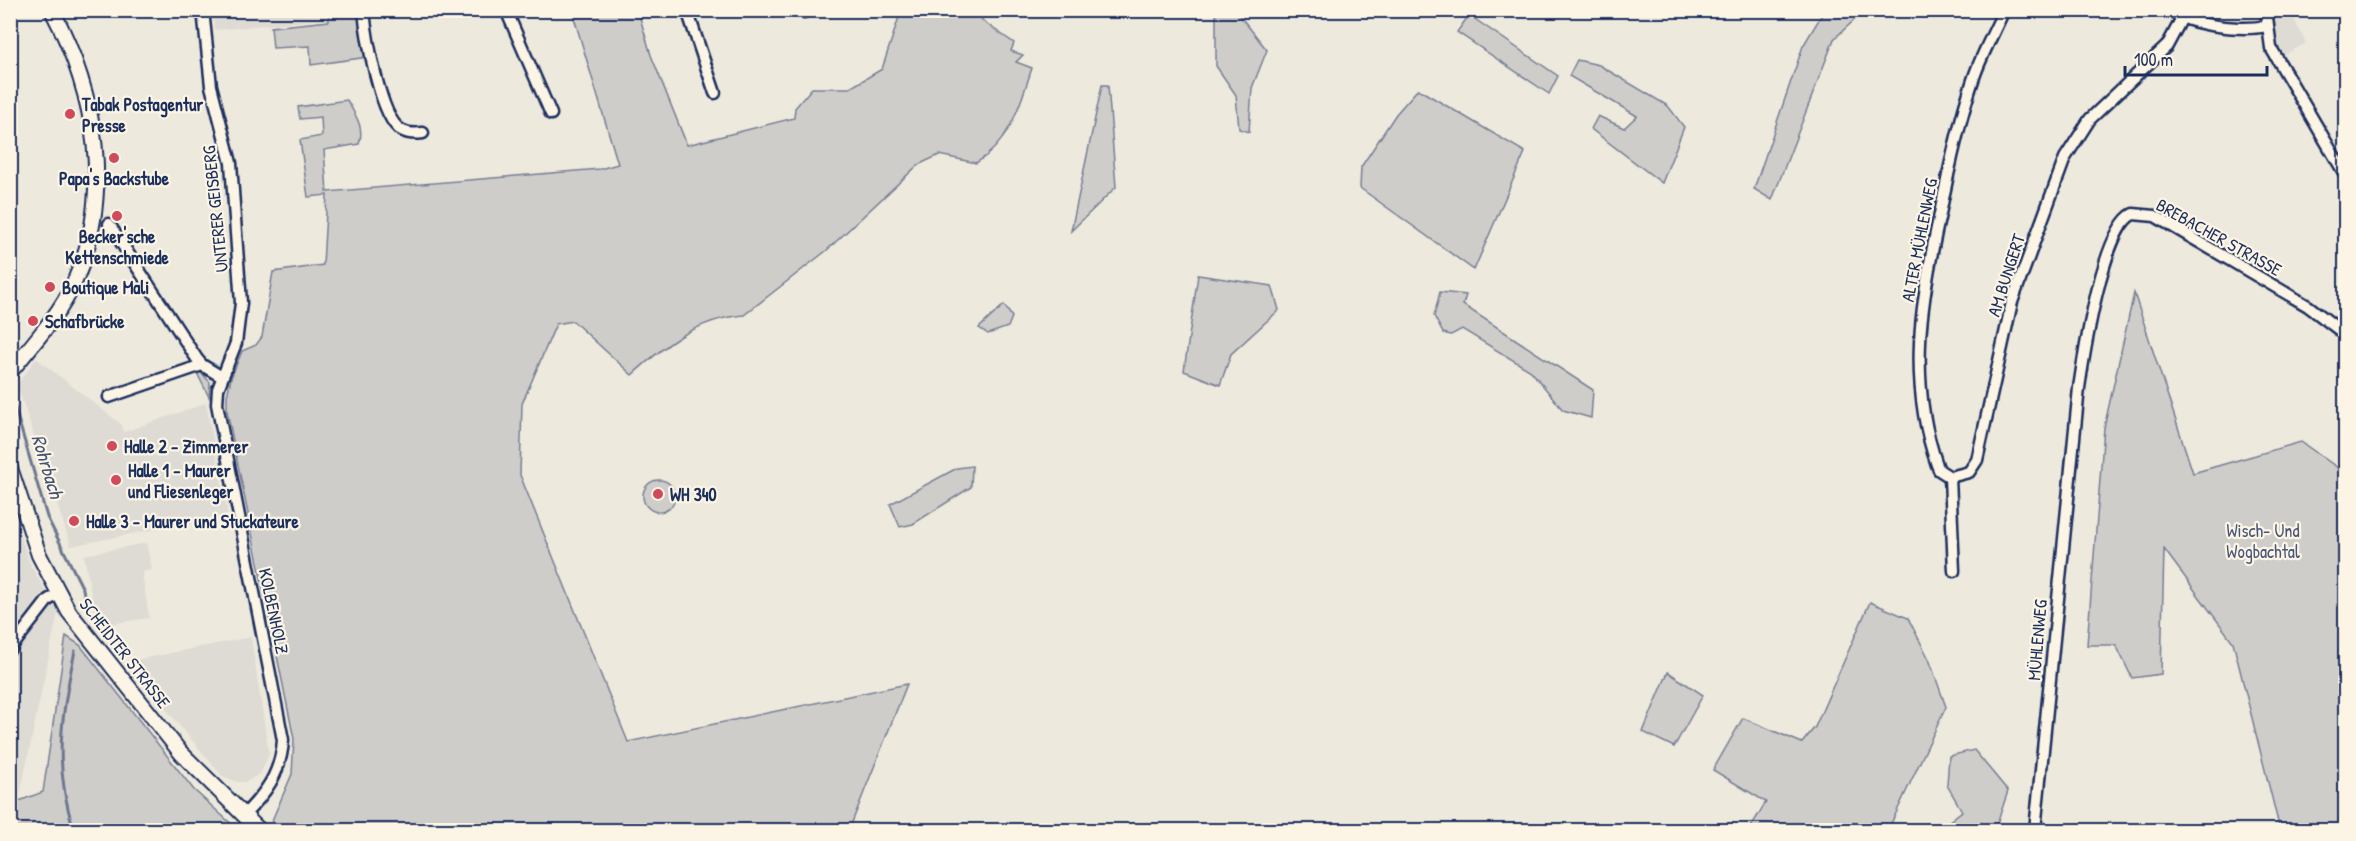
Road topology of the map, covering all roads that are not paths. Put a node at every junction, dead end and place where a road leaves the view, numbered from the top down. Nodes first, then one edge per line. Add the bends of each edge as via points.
1 (52, 10) edge
2 (203, 10) edge
3 (364, 10) edge
4 (506, 10) edge
5 (687, 10) edge
6 (2004, 10) edge
7 (2170, 10) edge
8 (2266, 10) edge
9 (2182, 18) junction
10 (2266, 26) junction
11 (715, 93) dead end
12 (551, 114) dead end
13 (423, 134) dead end
14 (2342, 163) edge
15 (2346, 176) edge
16 (109, 224) dead end
17 (2346, 335) edge
18 (202, 365) junction
19 (10, 372) edge
20 (222, 377) junction
21 (109, 397) dead end
22 (216, 402) joint
23 (2071, 452) joint
24 (10, 468) edge
25 (1950, 477) junction
26 (1954, 571) dead end
27 (58, 594) junction
28 (10, 649) edge
29 (243, 816) junction
30 (259, 831) edge
31 (2035, 831) edge

1 - 19 main road via 76,68 91,121 97,170 95,212 90,239 73,285
2 - 20 street, UNTERER GEISBERG via 211,86 231,163 241,303 236,343
3 - 13 street via 392,121 400,130
4 - 12 street
5 - 11 street
6 - 25 street, ALTER MÜHLENWEG via 1974,78 1953,150 1919,330 1924,418 1937,465
7 - 9 street
8 - 10 street
9 - 10 street via 2244,28
9 - 25 street, AM BUNGERT via 2167,46 2090,119 2065,158 2012,302 1977,460 1969,472
10 - 14 street via 2271,48
14 - 15 street
16 - 18 street
17 - 23 street, BREBACHER STRASSE via 2314,310 2166,222 2147,213 2133,214 2121,224 2105,262 2087,337
18 - 20 street
18 - 21 street
20 - 22 street, UNTERER GEISBERG
22 - 29 street, KOLBENHOLZ via 283,740 275,778
23 - 31 street, MÜHLENWEG
24 - 27 main road, SCHEIDTER STRASSE via 39,555
25 - 26 street
27 - 28 street via 48,600
27 - 29 main road, SCHEIDTER STRASSE via 181,753
29 - 30 main road, SCHEIDTER STRASSE

